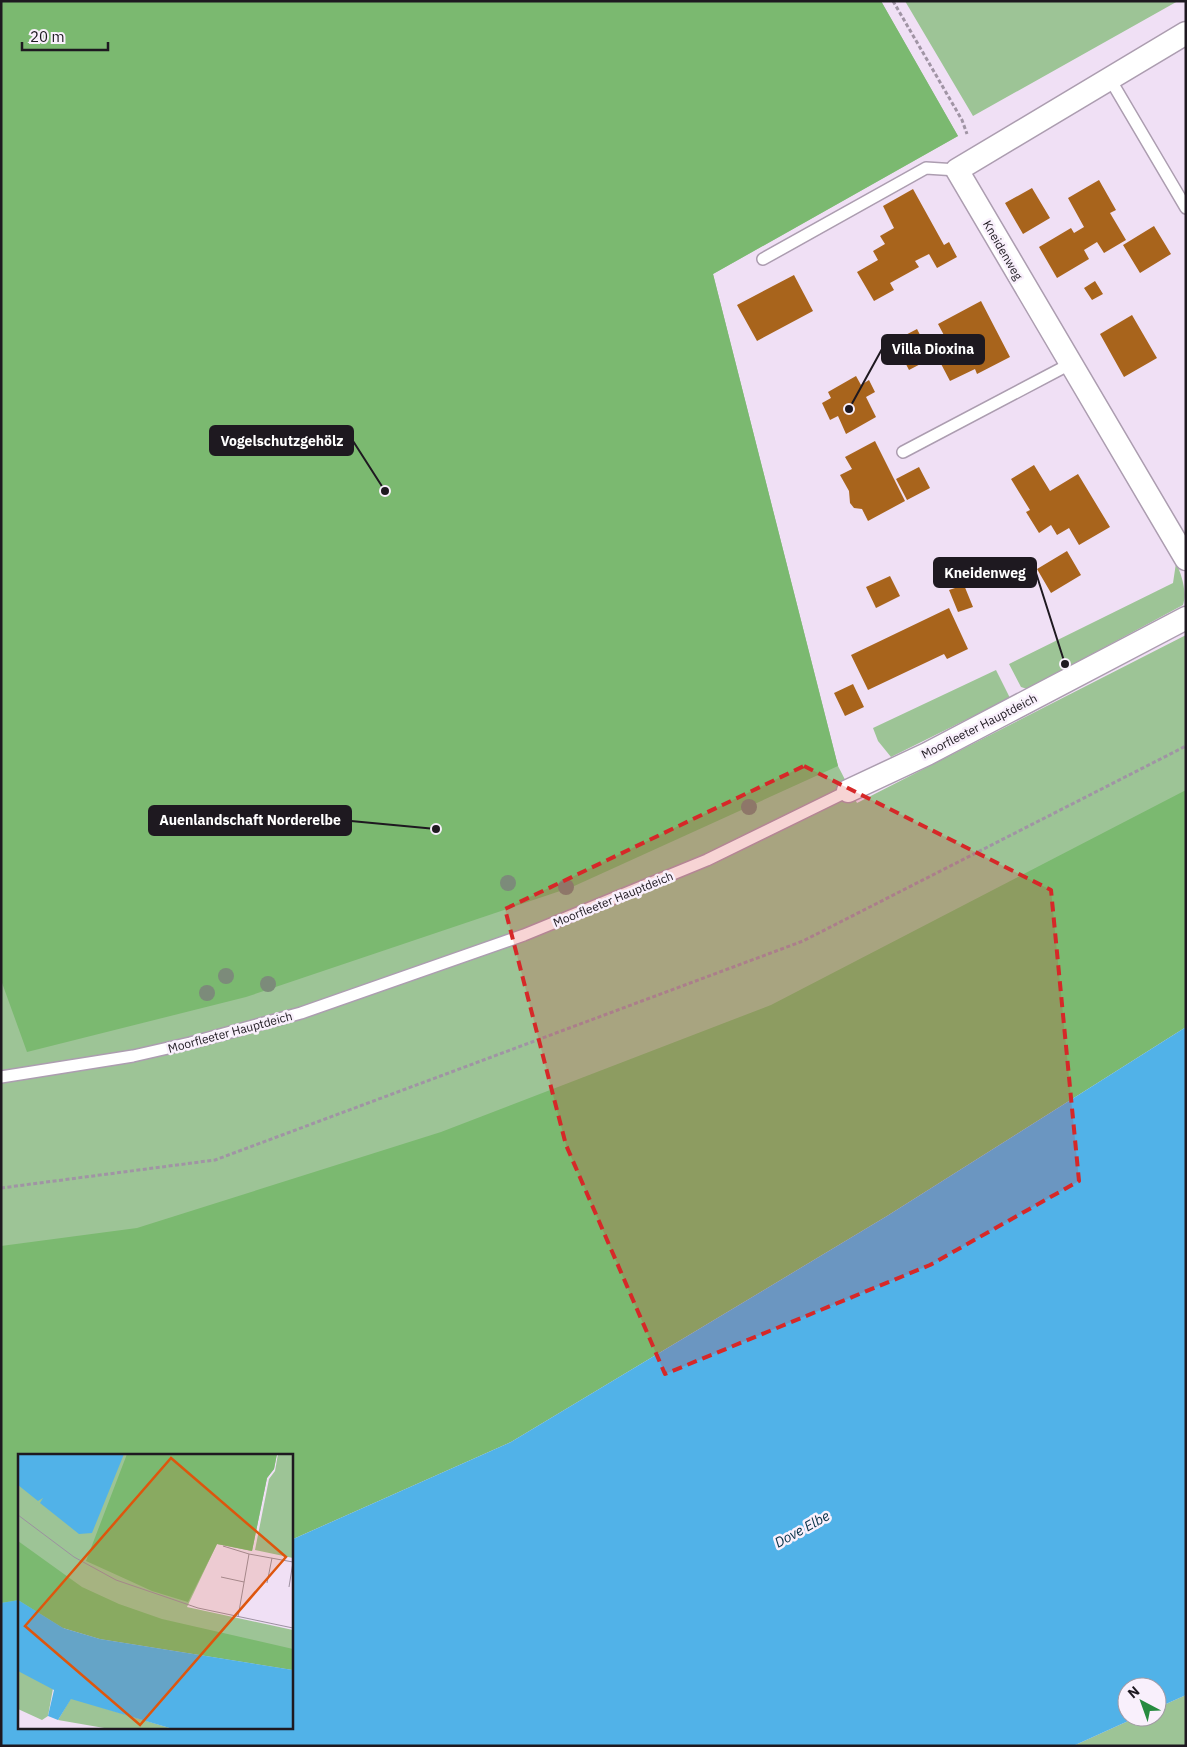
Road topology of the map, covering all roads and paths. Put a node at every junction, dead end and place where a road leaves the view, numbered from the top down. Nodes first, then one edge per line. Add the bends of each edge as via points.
1 (893, 1) edge
2 (1186, 33) edge
3 (1110, 79) junction
4 (976, 157) junction
5 (957, 170) junction
6 (1186, 208) edge
7 (763, 259) dead end
8 (1070, 364) junction
9 (903, 452) dead end
10 (1186, 559) edge
11 (1186, 618) edge
12 (1186, 746) edge
13 (848, 791) joint
14 (1, 1077) edge
15 (1, 1188) edge

1 - 4 path via 962,120
2 - 3 street
3 - 4 street
3 - 6 lane
4 - 5 street
5 - 7 lane via 926,168
5 - 8 street, Kneidenweg
8 - 9 lane
8 - 10 street, Kneidenweg
11 - 13 street, Moorfleeter Hauptdeich via 927,754
12 - 15 path via 803,941 775,952 214,1160
13 - 14 lane, Moorfleeter Hauptdeich via 707,860 524,935 301,1013 171,1048

